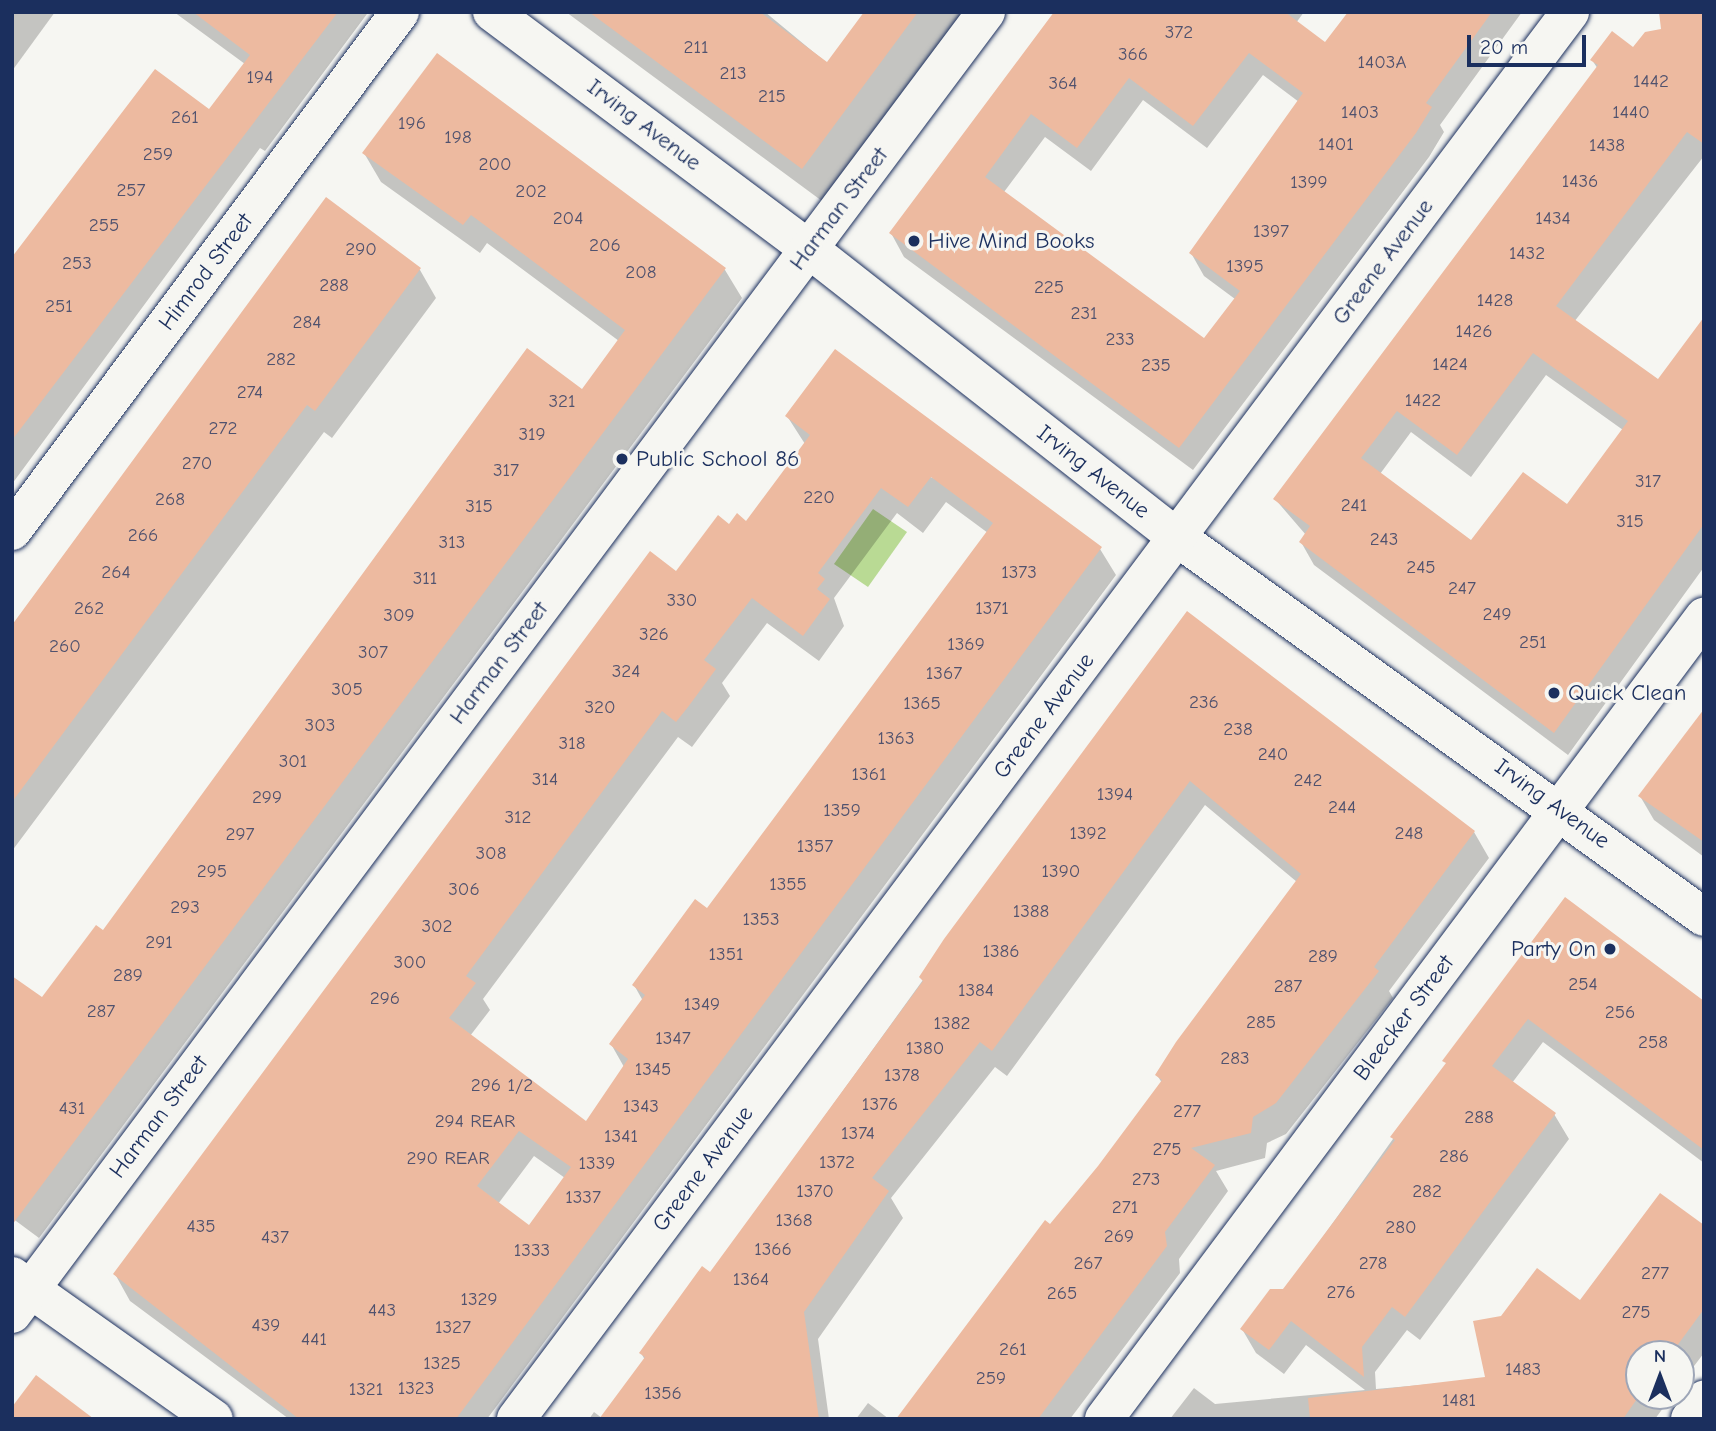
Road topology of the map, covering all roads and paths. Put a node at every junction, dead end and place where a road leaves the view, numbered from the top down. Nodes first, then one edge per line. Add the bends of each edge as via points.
1 (400, 12) edge
2 (492, 12) edge
3 (986, 12) edge
4 (1570, 12) edge
5 (809, 249) junction
6 (12, 531) edge
7 (1178, 538) junction
8 (1704, 617) edge
9 (1560, 809) junction
10 (1704, 917) edge
11 (18, 1294) edge
12 (1704, 1400) edge
13 (214, 1419) edge
14 (516, 1419) edge
15 (1104, 1419) edge
16 (1690, 1419) edge

1 - 6 street, Himrod Street
2 - 5 street, Irving Avenue
3 - 5 street, Harman Street
4 - 7 street, Greene Avenue
5 - 7 street, Irving Avenue
5 - 11 street, Harman Street
7 - 9 street, Irving Avenue
7 - 14 street, Greene Avenue
8 - 9 street, Bleecker Street
9 - 10 street, Irving Avenue
9 - 15 street, Bleecker Street
11 - 13 street
12 - 16 street

